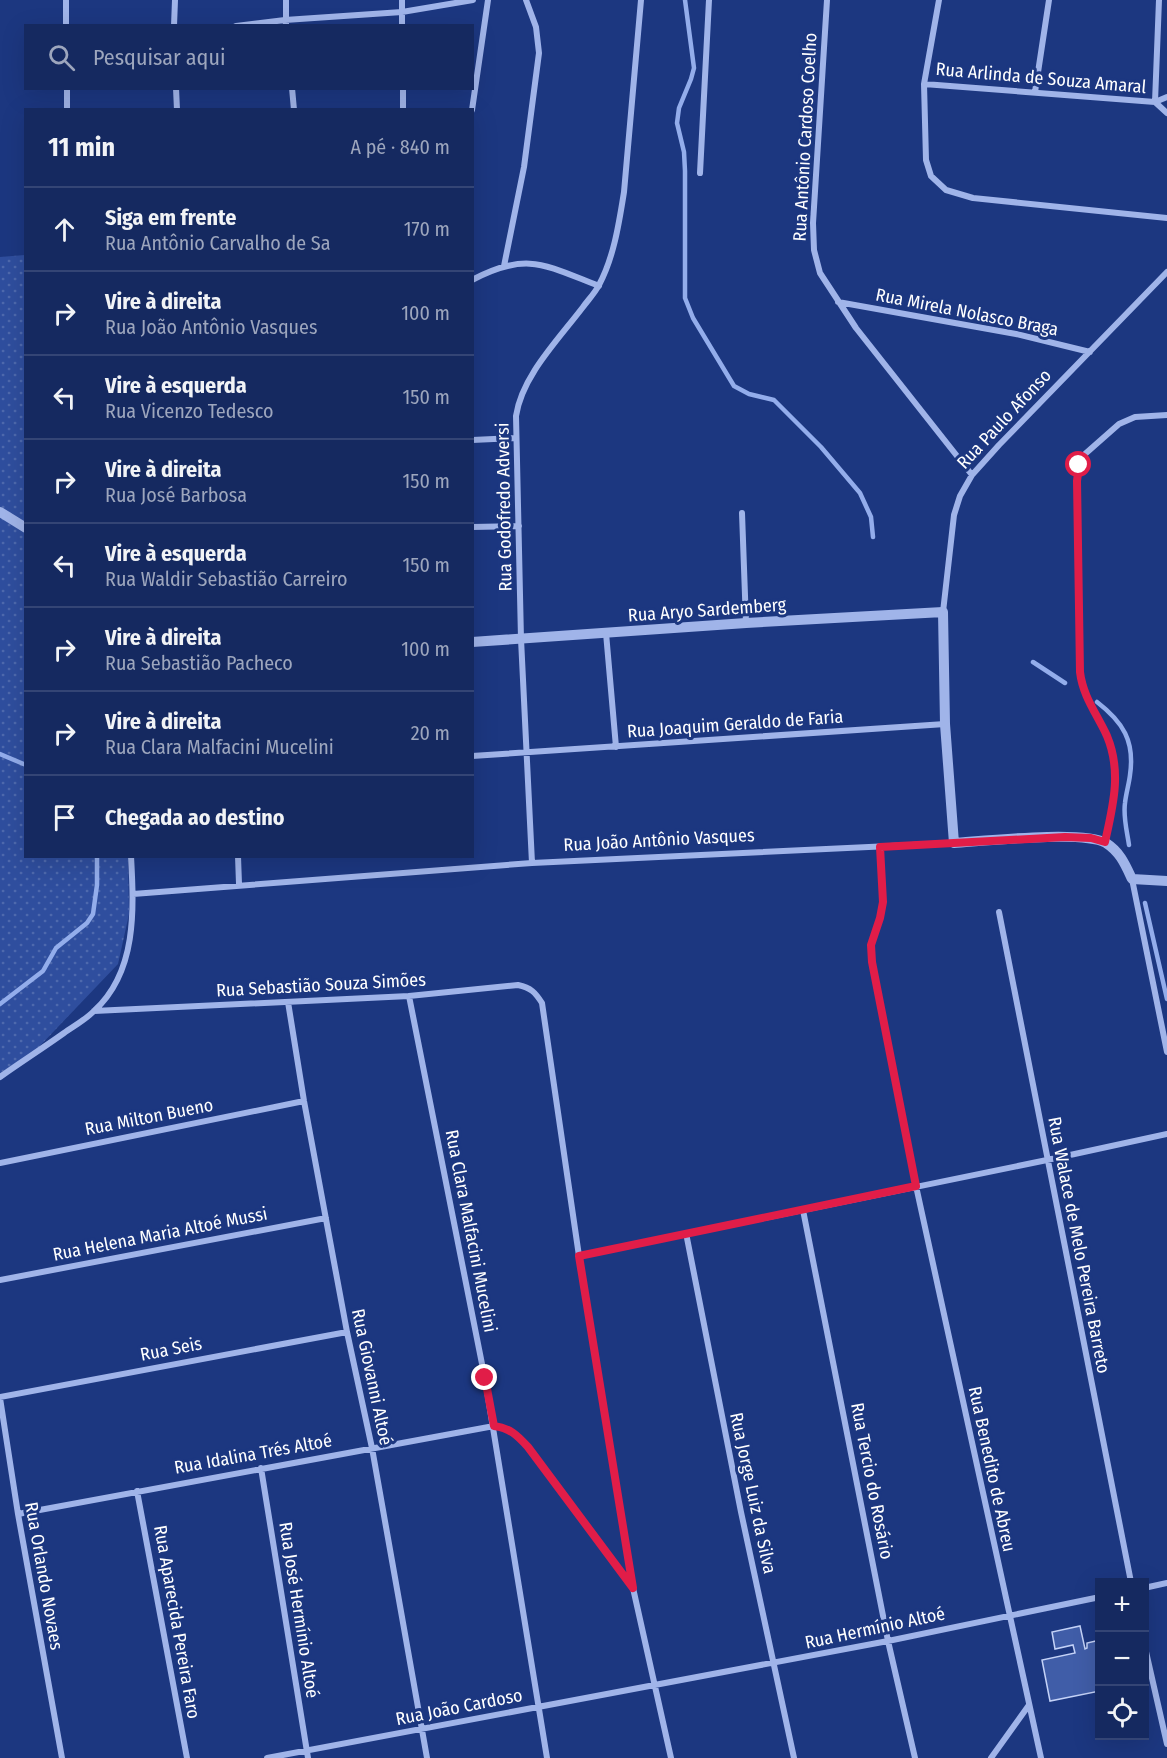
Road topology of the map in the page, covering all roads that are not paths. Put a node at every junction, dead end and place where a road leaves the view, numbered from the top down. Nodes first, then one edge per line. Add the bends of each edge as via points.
1 (66, 0) edge
2 (175, 0) edge
3 (286, 0) edge
4 (402, 0) edge
5 (473, 0) edge
6 (488, 0) edge
7 (526, 0) edge
8 (641, 0) edge
9 (710, 0) edge
10 (827, 0) edge
11 (939, 0) edge
12 (1049, 0) edge
13 (1159, 0) edge
14 (402, 12) junction
15 (286, 22) edge
16 (66, 24) edge
17 (174, 24) edge
18 (261, 24) edge
19 (402, 24) edge
20 (924, 84) junction
21 (67, 90) edge
22 (176, 90) edge
23 (292, 90) edge
24 (403, 90) edge
25 (1035, 92) junction
26 (1167, 97) edge
27 (1155, 102) junction
28 (68, 108) edge
29 (177, 108) edge
30 (294, 108) edge
31 (403, 108) edge
32 (472, 108) edge
33 (1167, 113) edge
34 (700, 174) dead end
35 (1167, 218) edge
36 (504, 266) junction
37 (1167, 272) edge
38 (474, 279) edge
39 (599, 286) junction
40 (838, 302) junction
41 (1090, 352) junction
42 (1167, 415) edge
43 (516, 438) junction
44 (474, 440) edge
45 (972, 475) junction
46 (0, 512) edge
47 (742, 513) dead end
48 (519, 526) junction
49 (24, 527) edge
50 (474, 527) edge
51 (943, 612) junction
52 (746, 623) junction
53 (606, 633) junction
54 (521, 639) junction
55 (474, 642) edge
56 (945, 724) junction
57 (615, 747) junction
58 (527, 752) junction
59 (474, 756) edge
60 (1105, 842) junction
61 (954, 843) junction
62 (880, 847) junction
63 (131, 858) edge
64 (238, 858) edge
65 (532, 863) junction
66 (1132, 879) junction
67 (1167, 881) edge
68 (239, 885) junction
69 (133, 894) junction
70 (999, 912) dead end
71 (409, 996) junction
72 (288, 1002) junction
73 (94, 1011) junction
74 (1167, 1052) edge
75 (0, 1077) edge
76 (304, 1101) junction
77 (1167, 1134) edge
78 (1047, 1160) junction
79 (0, 1163) edge
80 (916, 1186) junction
81 (802, 1210) junction
82 (326, 1218) junction
83 (686, 1233) junction
84 (579, 1256) junction
85 (0, 1280) edge
86 (346, 1332) junction
87 (0, 1397) edge
88 (494, 1426) junction
89 (372, 1448) junction
90 (261, 1468) junction
91 (137, 1491) junction
92 (18, 1514) junction
93 (1130, 1578) edge
94 (1167, 1583) edge
95 (1149, 1587) edge
96 (633, 1588) junction
97 (1095, 1598) edge
98 (1008, 1615) junction
99 (888, 1641) junction
100 (774, 1664) junction
101 (1149, 1665) edge
102 (656, 1685) junction
103 (1029, 1705) junction
104 (538, 1707) junction
105 (422, 1730) junction
106 (1167, 1744) edge
107 (307, 1750) junction
108 (62, 1758) edge
109 (187, 1758) edge
110 (267, 1758) edge
111 (308, 1758) edge
112 (427, 1758) edge
113 (547, 1758) edge
114 (671, 1758) edge
115 (794, 1758) edge
116 (915, 1758) edge
117 (992, 1758) edge
118 (1041, 1758) edge

1 - 16 street
2 - 17 street
3 - 15 street
4 - 14 street
5 - 14 street
6 - 32 street
7 - 36 street via 536,27 539,53 524,167
8 - 39 street, Rua Godofredo Adversi via 620,223
9 - 34 street
10 - 40 street, Rua Antônio Cardoso Coelho via 813,223 820,273
11 - 20 street
12 - 25 street
13 - 27 street
14 - 15 street
14 - 19 street
15 - 18 street
20 - 25 street, Rua Arlinda de Souza Amaral
20 - 35 street via 926,160 931,177 946,190 973,198
21 - 28 street
22 - 29 street
23 - 30 street
24 - 31 street
25 - 27 street, Rua Arlinda de Souza Amaral
26 - 27 street
27 - 33 street
36 - 38 street
36 - 39 street via 536,263
37 - 41 street, Rua Paulo Afonso
39 - 43 street, Rua Godofredo Adversi via 528,379 519,400
40 - 41 street, Rua Mirela Nolasco Braga via 1016,334
40 - 45 street, Rua Antônio Cardoso Coelho
41 - 45 street, Rua Paulo Afonso
42 - 60 street via 1135,417 1119,424 1085,454 1079,465 1080,672 1082,688 1107,737 1116,781
43 - 44 street
43 - 48 street, Rua Godofredo Adversi
45 - 51 street, Rua Paulo Afonso via 954,515
46 - 49 street
47 - 52 street
48 - 50 street
48 - 54 street, Rua Godofredo Adversi
51 - 52 street, Rua Aryo Sardemberg
51 - 56 street, Rua Paulo Afonso
52 - 53 street, Rua Aryo Sardemberg
53 - 54 street, Rua Aryo Sardemberg
53 - 57 street
54 - 55 street, Rua Aryo Sardemberg
54 - 58 street, Rua Godofredo Adversi
56 - 57 street, Rua Joaquim Geraldo de Faria
56 - 61 street, Rua Paulo Afonso
57 - 58 street, Rua Joaquim Geraldo de Faria
58 - 59 street, Rua Joaquim Geraldo de Faria
58 - 65 street, Rua Godofredo Adversi
60 - 61 street, Rua João Antônio Vasques via 1077,837
60 - 66 street via 1122,856
61 - 62 street, Rua João Antônio Vasques
62 - 65 street, Rua João Antônio Vasques
62 - 80 street, Rua Benedito de Abreu via 883,902 871,945 872,962
63 - 69 street
64 - 68 street
65 - 68 street, Rua João Antônio Vasques
66 - 67 street
66 - 74 street
68 - 69 street, Rua João Antônio Vasques
69 - 73 street via 132,931 124,965 114,986
70 - 78 street, Rua Walace de Melo Pereira Barreto
71 - 72 street, Rua Sebastião Souza Simões
71 - 84 street, Rua Sebastião Souza Simões via 518,986 536,993 542,1003
71 - 88 street, Rua Clara Malfacini Mucelini
72 - 73 street, Rua Sebastião Souza Simões
72 - 76 street, Rua Giovanni Altoé
73 - 75 street
76 - 79 street, Rua Milton Bueno
76 - 82 street, Rua Giovanni Altoé
77 - 78 street
78 - 80 street
78 - 93 street, Rua Walace de Melo Pereira Barreto
80 - 81 street
80 - 98 street, Rua Benedito de Abreu
81 - 83 street
81 - 99 street, Rua Tercio do Rosário
82 - 85 street, Rua Helena Maria Altoé Mussi
82 - 86 street, Rua Giovanni Altoé
83 - 84 street
83 - 100 street, Rua Jorge Luiz da Silva
84 - 96 street
86 - 87 street, Rua Seis
86 - 89 street, Rua Giovanni Altoé
87 - 92 street, Rua Orlando Novaes
88 - 89 street, Rua Idalina Trés Altoé
88 - 96 street via 511,1431 528,1447
88 - 104 street, Rua Clara Malfacini Mucelini
89 - 90 street, Rua Idalina Trés Altoé
89 - 105 street, Rua Giovanni Altoé
90 - 91 street, Rua Idalina Trés Altoé
90 - 107 street, Rua José Hermínio Altoé
91 - 92 street, Rua Idalina Trés Altoé
91 - 109 street, Rua Aparecida Pereira Faro
92 - 108 street, Rua Orlando Novaes
94 - 95 street
96 - 102 street
97 - 98 street, Rua Hermínio Altoé
98 - 99 street, Rua Hermínio Altoé
98 - 103 street, Rua Benedito de Abreu
99 - 100 street, Rua Hermínio Altoé
99 - 116 street, Rua Tercio do Rosário
100 - 102 street, Rua Hermínio Altoé
100 - 115 street, Rua Jorge Luiz da Silva
101 - 106 street
102 - 104 street, Rua João Cardoso
102 - 114 street
103 - 117 street
103 - 118 street, Rua Benedito de Abreu
104 - 105 street, Rua João Cardoso
104 - 113 street, Rua Clara Malfacini Mucelini
105 - 107 street, Rua João Cardoso
105 - 112 street, Rua Giovanni Altoé
107 - 110 street, Rua João Cardoso
107 - 111 street, Rua José Hermínio Altoé

